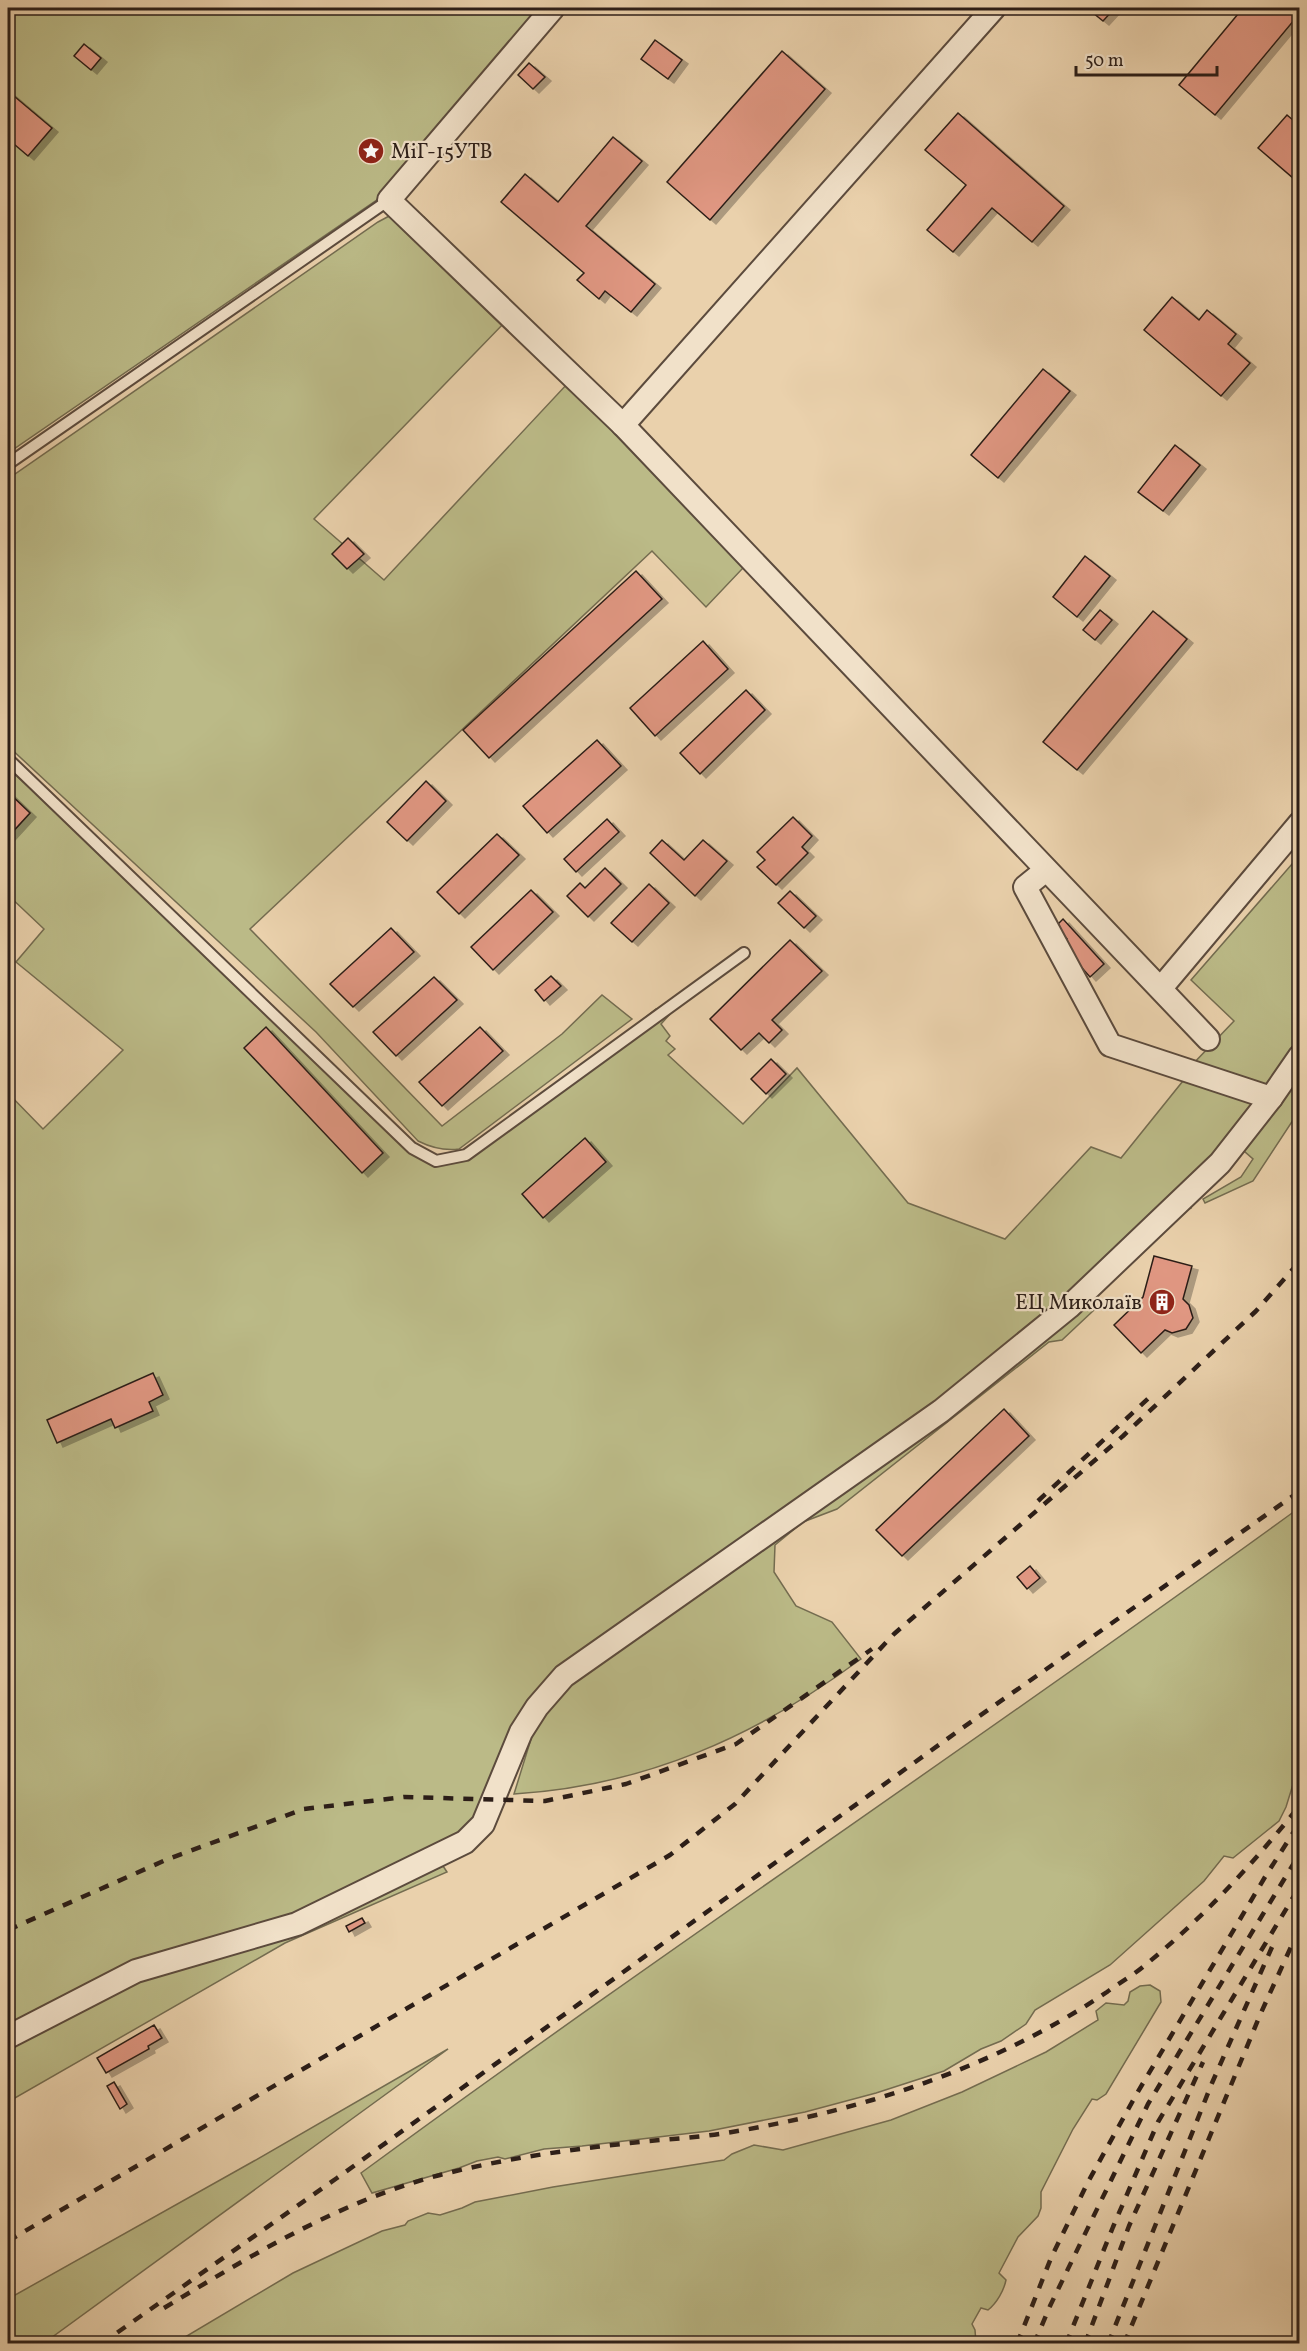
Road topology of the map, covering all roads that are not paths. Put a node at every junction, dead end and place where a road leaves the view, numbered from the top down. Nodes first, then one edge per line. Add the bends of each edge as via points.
1 (553, 8) edge
2 (994, 8) edge
3 (389, 200) junction
4 (623, 425) junction
5 (8, 464) edge
6 (8, 759) edge
7 (1299, 823) edge
8 (1046, 870) junction
9 (744, 953) dead end
10 (1161, 988) junction
11 (1208, 1039) dead end
12 (1299, 1056) edge
13 (1271, 1098) junction
14 (8, 2037) edge

1 - 3 street
2 - 4 street
3 - 4 street
3 - 5 lane
4 - 8 street
6 - 9 lane via 412,1148 436,1161 466,1155
7 - 10 street
8 - 10 street
8 - 13 street via 1025,887 1110,1045
10 - 11 street
12 - 13 street
13 - 14 street via 1221,1163 1050,1322 941,1411 564,1676 521,1732 483,1824 465,1842 297,1924 136,1971

